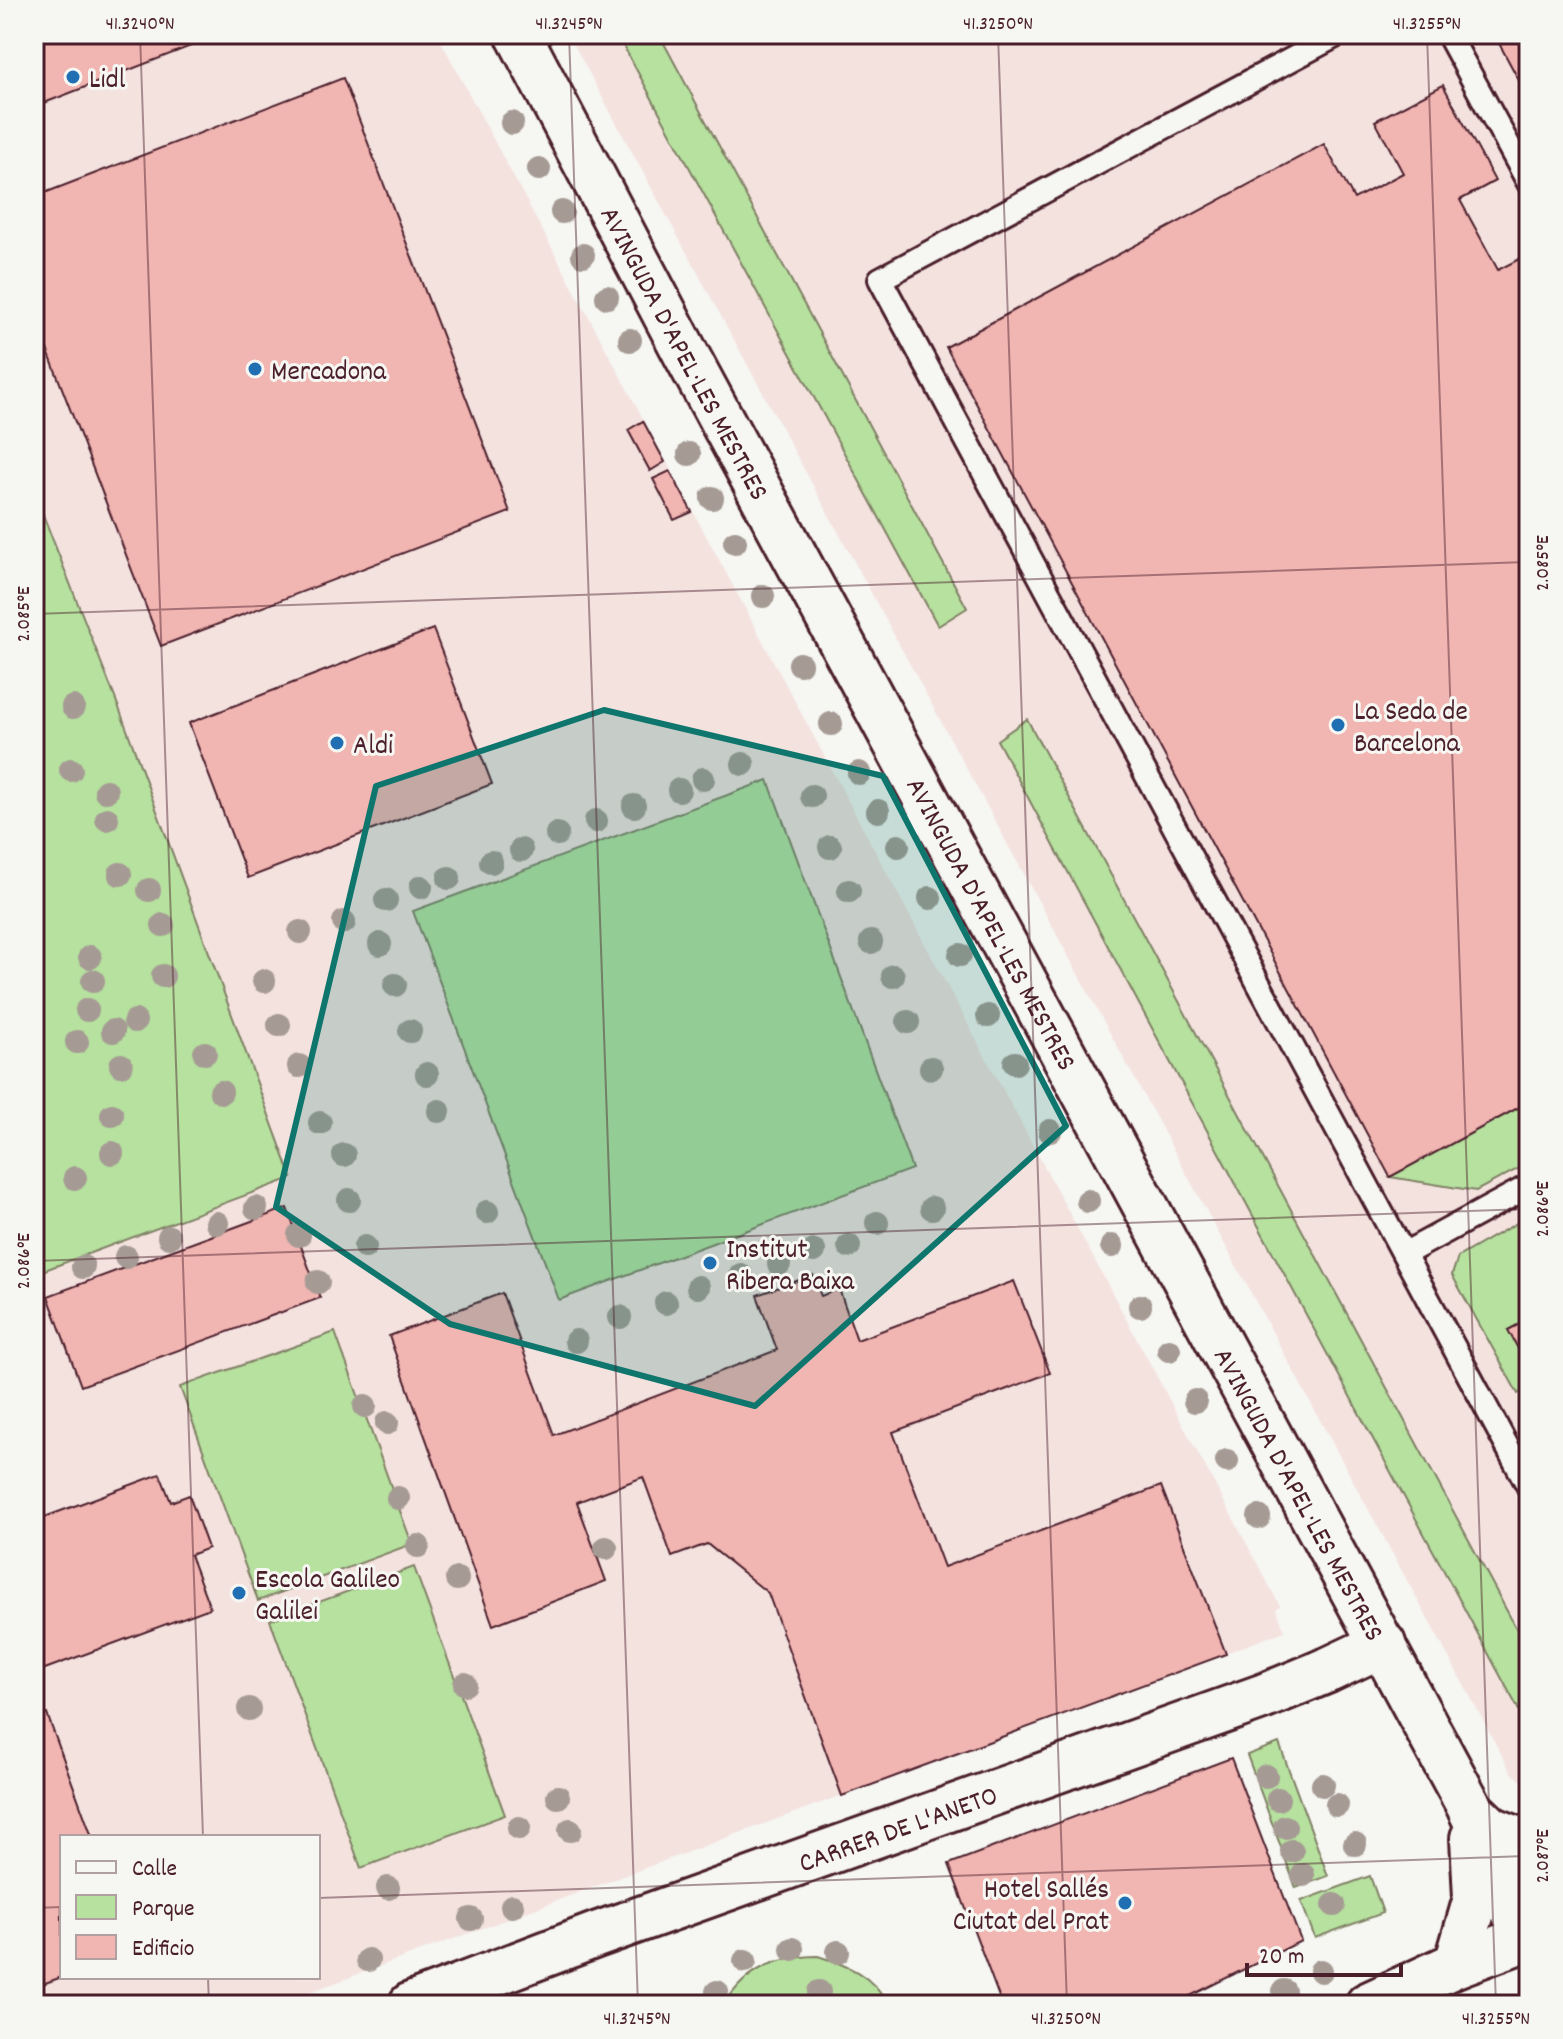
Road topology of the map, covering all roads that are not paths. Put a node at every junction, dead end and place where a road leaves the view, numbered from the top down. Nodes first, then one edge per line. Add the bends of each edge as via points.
1 (518, 34) edge
2 (1339, 34) edge
3 (1448, 34) edge
4 (1529, 183) edge
5 (1529, 1186) edge
6 (1404, 1254) junction
7 (1529, 1487) edge
8 (1383, 1644) junction
9 (1471, 1810) junction
10 (1529, 1844) edge
11 (1523, 1930) edge
12 (1457, 1964) junction
13 (411, 2005) edge
14 (1368, 2005) edge

1 - 8 street, AVINGUDA D'APEL·LES MESTRES
2 - 6 lane via 880,279
3 - 4 lane
5 - 6 lane
6 - 7 lane
8 - 9 street, AVINGUDA D'APEL·LES MESTRES
8 - 13 street, CARRER DE L'ANETO via 1262,1697
9 - 10 street, AVINGUDA D'APEL·LES MESTRES via 1491,1829
9 - 11 street, AVINGUDA D'APEL·LES MESTRES
9 - 12 street via 1476,1898
11 - 12 street
12 - 14 street

